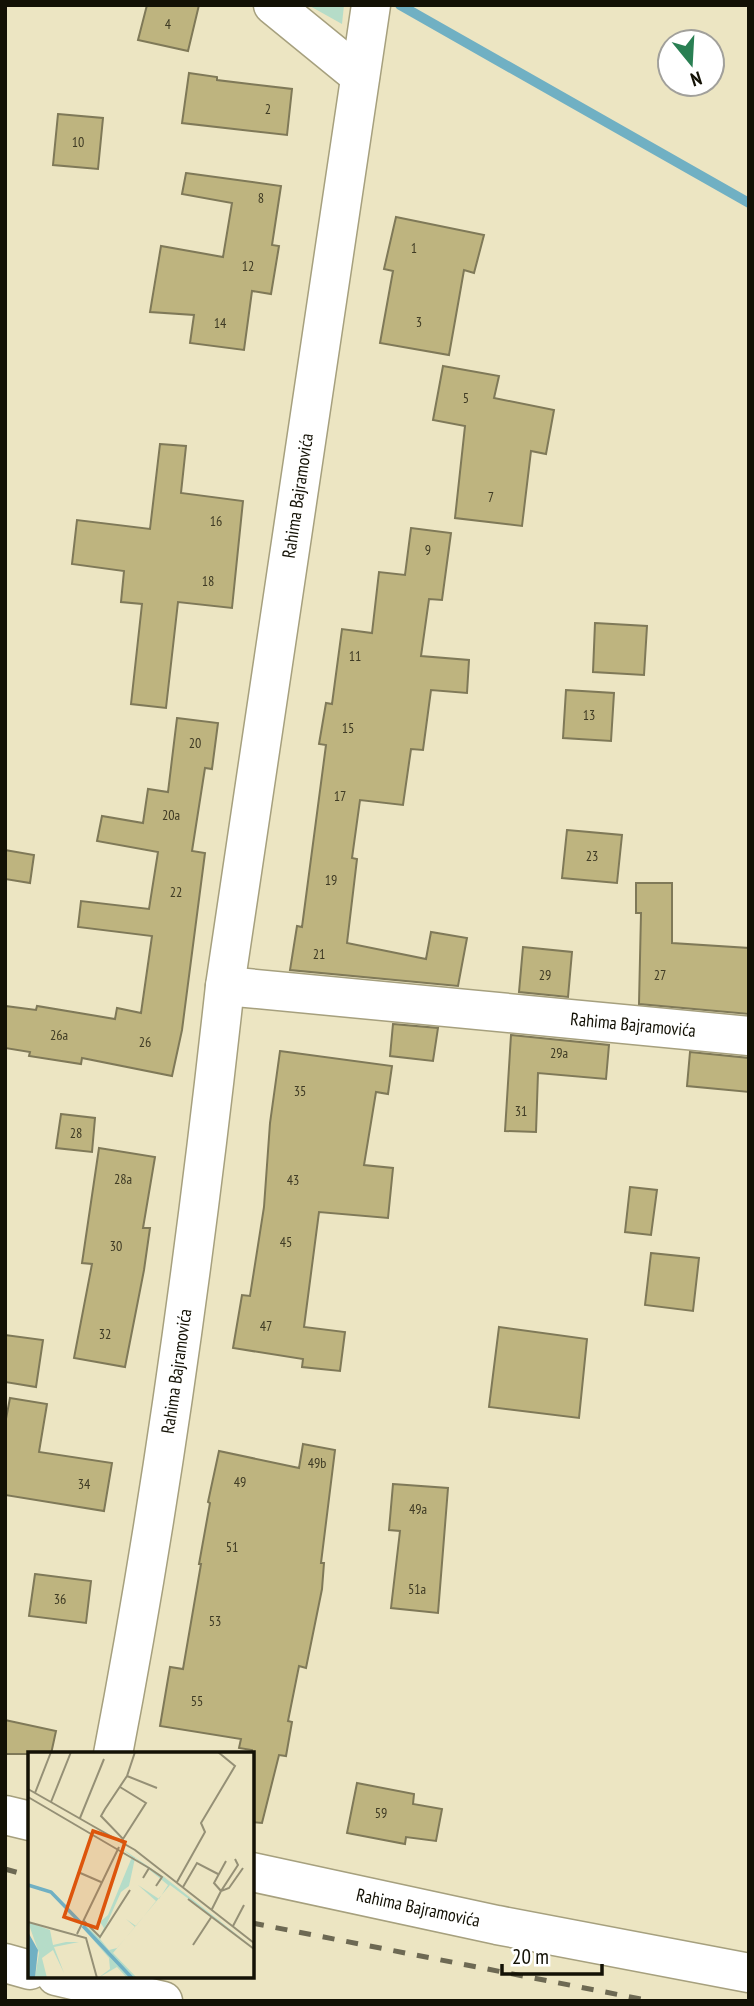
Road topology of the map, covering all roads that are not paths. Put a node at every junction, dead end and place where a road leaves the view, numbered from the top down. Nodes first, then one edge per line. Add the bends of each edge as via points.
1 (273, 5) edge
2 (371, 5) edge
3 (359, 76) junction
4 (225, 986) junction
5 (749, 1036) edge
6 (113, 1752) edge
7 (5, 1815) edge
8 (28, 1821) edge
9 (254, 1872) edge
10 (5, 1962) edge
11 (28, 1969) edge
12 (749, 1973) edge
13 (65, 1978) edge
14 (163, 2001) edge

1 - 3 street
2 - 3 street, Rahima Bajramovića
3 - 4 street, Rahima Bajramovića
4 - 5 street, Rahima Bajramovića
4 - 6 street, Rahima Bajramovića via 208,1138
7 - 8 street
9 - 12 street, Rahima Bajramovića
10 - 11 street
13 - 14 street

